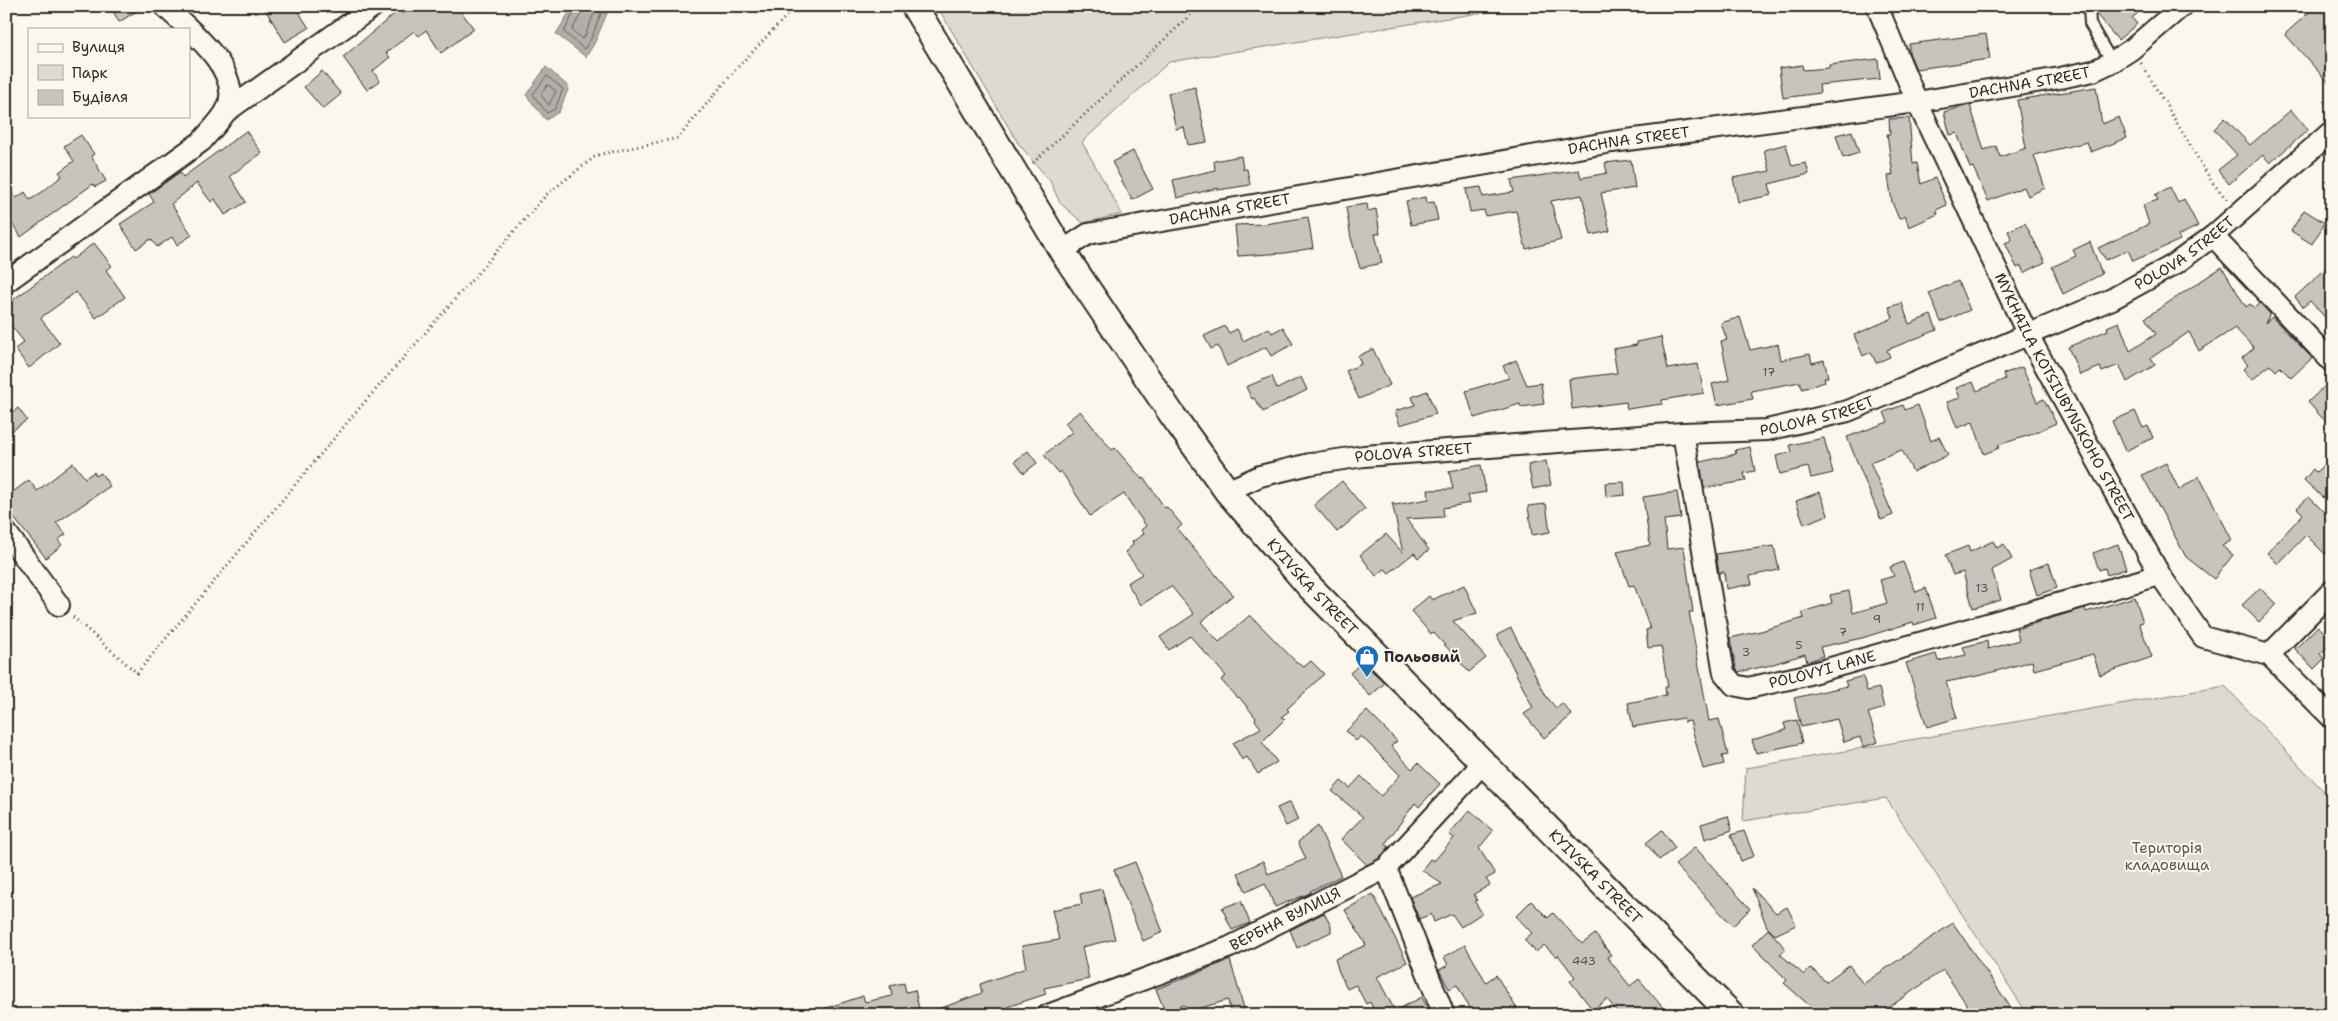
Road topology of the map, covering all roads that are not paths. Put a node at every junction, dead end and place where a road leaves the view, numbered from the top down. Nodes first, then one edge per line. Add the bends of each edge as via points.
1 (164, 6) edge
2 (374, 6) edge
3 (914, 6) edge
4 (1877, 6) edge
5 (2089, 6) edge
6 (2182, 6) edge
7 (189, 28) edge
8 (190, 29) edge
9 (2112, 62) junction
10 (1917, 102) junction
11 (227, 111) junction
12 (2332, 131) edge
13 (2213, 236) junction
14 (1062, 251) junction
15 (6, 282) edge
16 (2028, 335) junction
17 (2332, 362) edge
18 (1683, 433) junction
19 (1228, 491) junction
20 (6, 532) edge
21 (2160, 575) junction
22 (2332, 592) edge
23 (59, 604) road end
24 (2269, 656) junction
25 (2332, 718) edge
26 (1483, 763) junction
27 (1386, 868) junction
28 (1048, 1015) edge
29 (1444, 1015) edge
30 (1732, 1015) edge

1 - 7 street
2 - 11 street
3 - 14 street, KYIVSKA STREET
4 - 10 street, MYKHAILA KOTSIUBYNSKOHO STREET
5 - 9 lane via 2090,24
6 - 9 street, DACHNA STREET
8 - 11 street via 226,73 232,91
9 - 10 street, DACHNA STREET via 2093,71 2060,78
10 - 14 street, DACHNA STREET via 1612,142 1088,234
10 - 16 street, MYKHAILA KOTSIUBYNSKOHO STREET
11 - 15 street via 202,141
12 - 13 street, POLOVA STREET
13 - 16 street, POLOVA STREET via 2175,264 2112,299
13 - 17 street
14 - 19 street, KYIVSKA STREET via 1173,416
16 - 18 street, POLOVA STREET via 1848,411 1768,430
16 - 21 street, MYKHAILA KOTSIUBYNSKOHO STREET
18 - 19 street, POLOVA STREET via 1364,456 1260,476
18 - 21 street, POLOVYI LANE via 1724,673 1734,685 1748,688 1802,676
19 - 26 street, KYIVSKA STREET via 1310,587
20 - 23 street
21 - 24 street, MYKHAILA KOTSIUBYNSKOHO STREET via 2203,637
22 - 24 street
24 - 25 street, MYKHAILA KOTSIUBYNSKOHO STREET
26 - 27 street, ВЕРБНА ВУЛИЦЯ
26 - 30 street, KYIVSKA STREET
27 - 28 street, ВЕРБНА ВУЛИЦЯ via 1230,947
27 - 29 street

